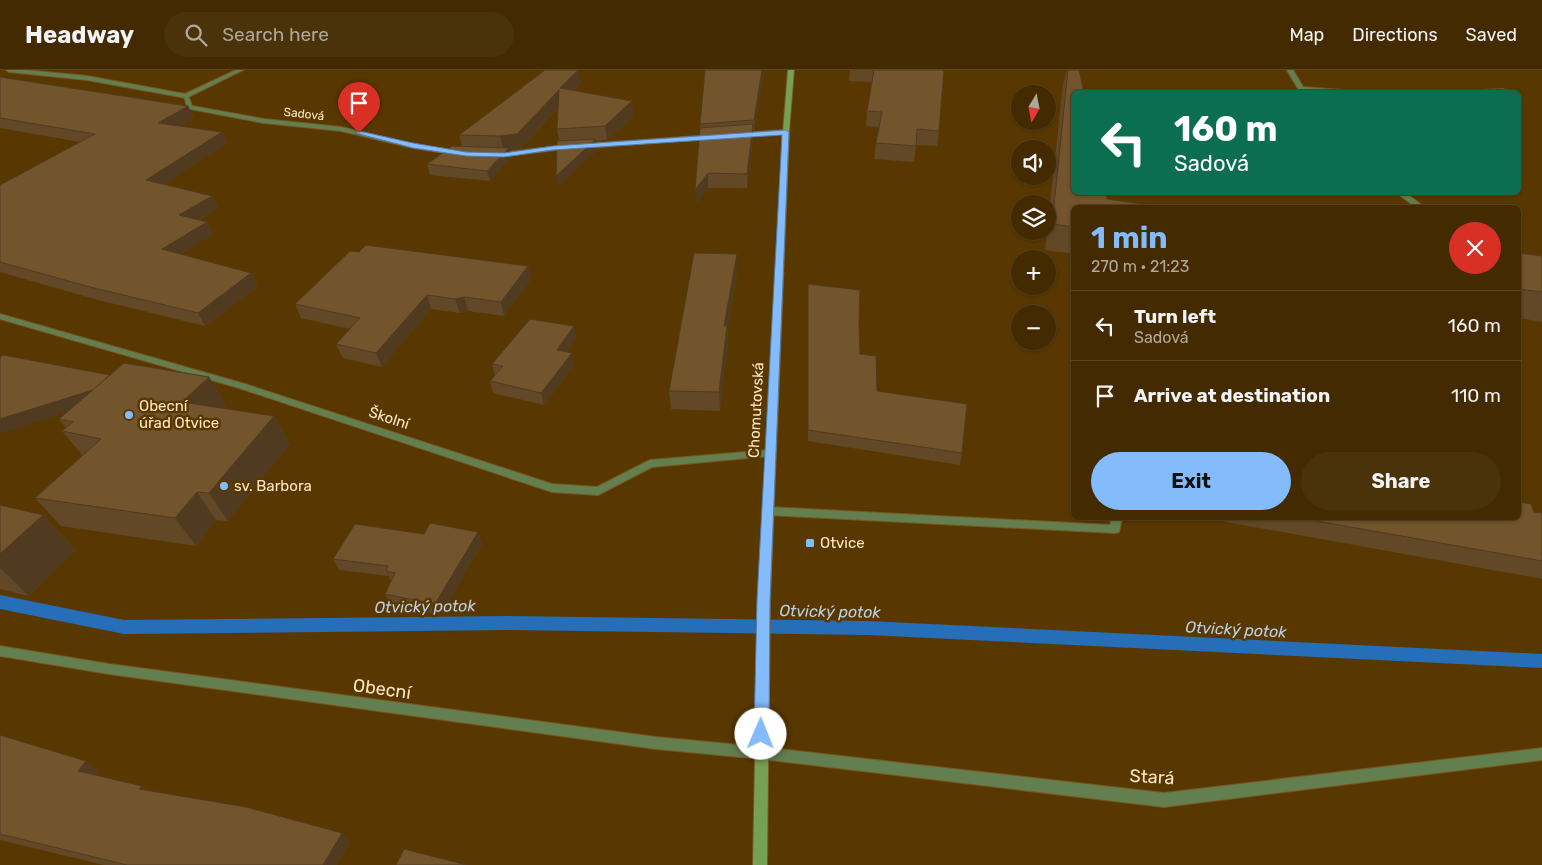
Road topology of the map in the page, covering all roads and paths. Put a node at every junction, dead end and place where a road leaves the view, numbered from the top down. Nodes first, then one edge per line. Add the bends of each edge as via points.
1 (9, 70) edge
2 (240, 70) edge
3 (791, 70) edge
4 (1290, 70) edge
5 (1301, 90) edge
6 (186, 96) junction
7 (786, 132) junction
8 (728, 136) edge
9 (718, 137) edge
10 (466, 154) edge
11 (494, 155) edge
12 (1403, 195) edge
13 (1419, 205) edge
14 (0, 316) edge
15 (770, 453) junction
16 (768, 511) junction
17 (1117, 520) edge
18 (0, 651) edge
19 (761, 752) junction
20 (1542, 754) edge
21 (760, 865) edge

1 - 6 street via 87,78
2 - 6 street
3 - 7 main road, Chomutovská
4 - 5 street
6 - 10 street, Sadová via 190,107 264,121 341,129 413,146
7 - 8 street
7 - 15 main road, Chomutovská
9 - 11 street
12 - 13 street
14 - 15 street, Školní via 242,386 552,488 598,491 650,464
15 - 16 main road, Chomutovská
16 - 17 street via 1115,529
16 - 19 main road, Chomutovská
18 - 19 street, Obecní via 109,669 656,743
19 - 20 street, Stará via 1164,800
19 - 21 main road, Chomutovská

